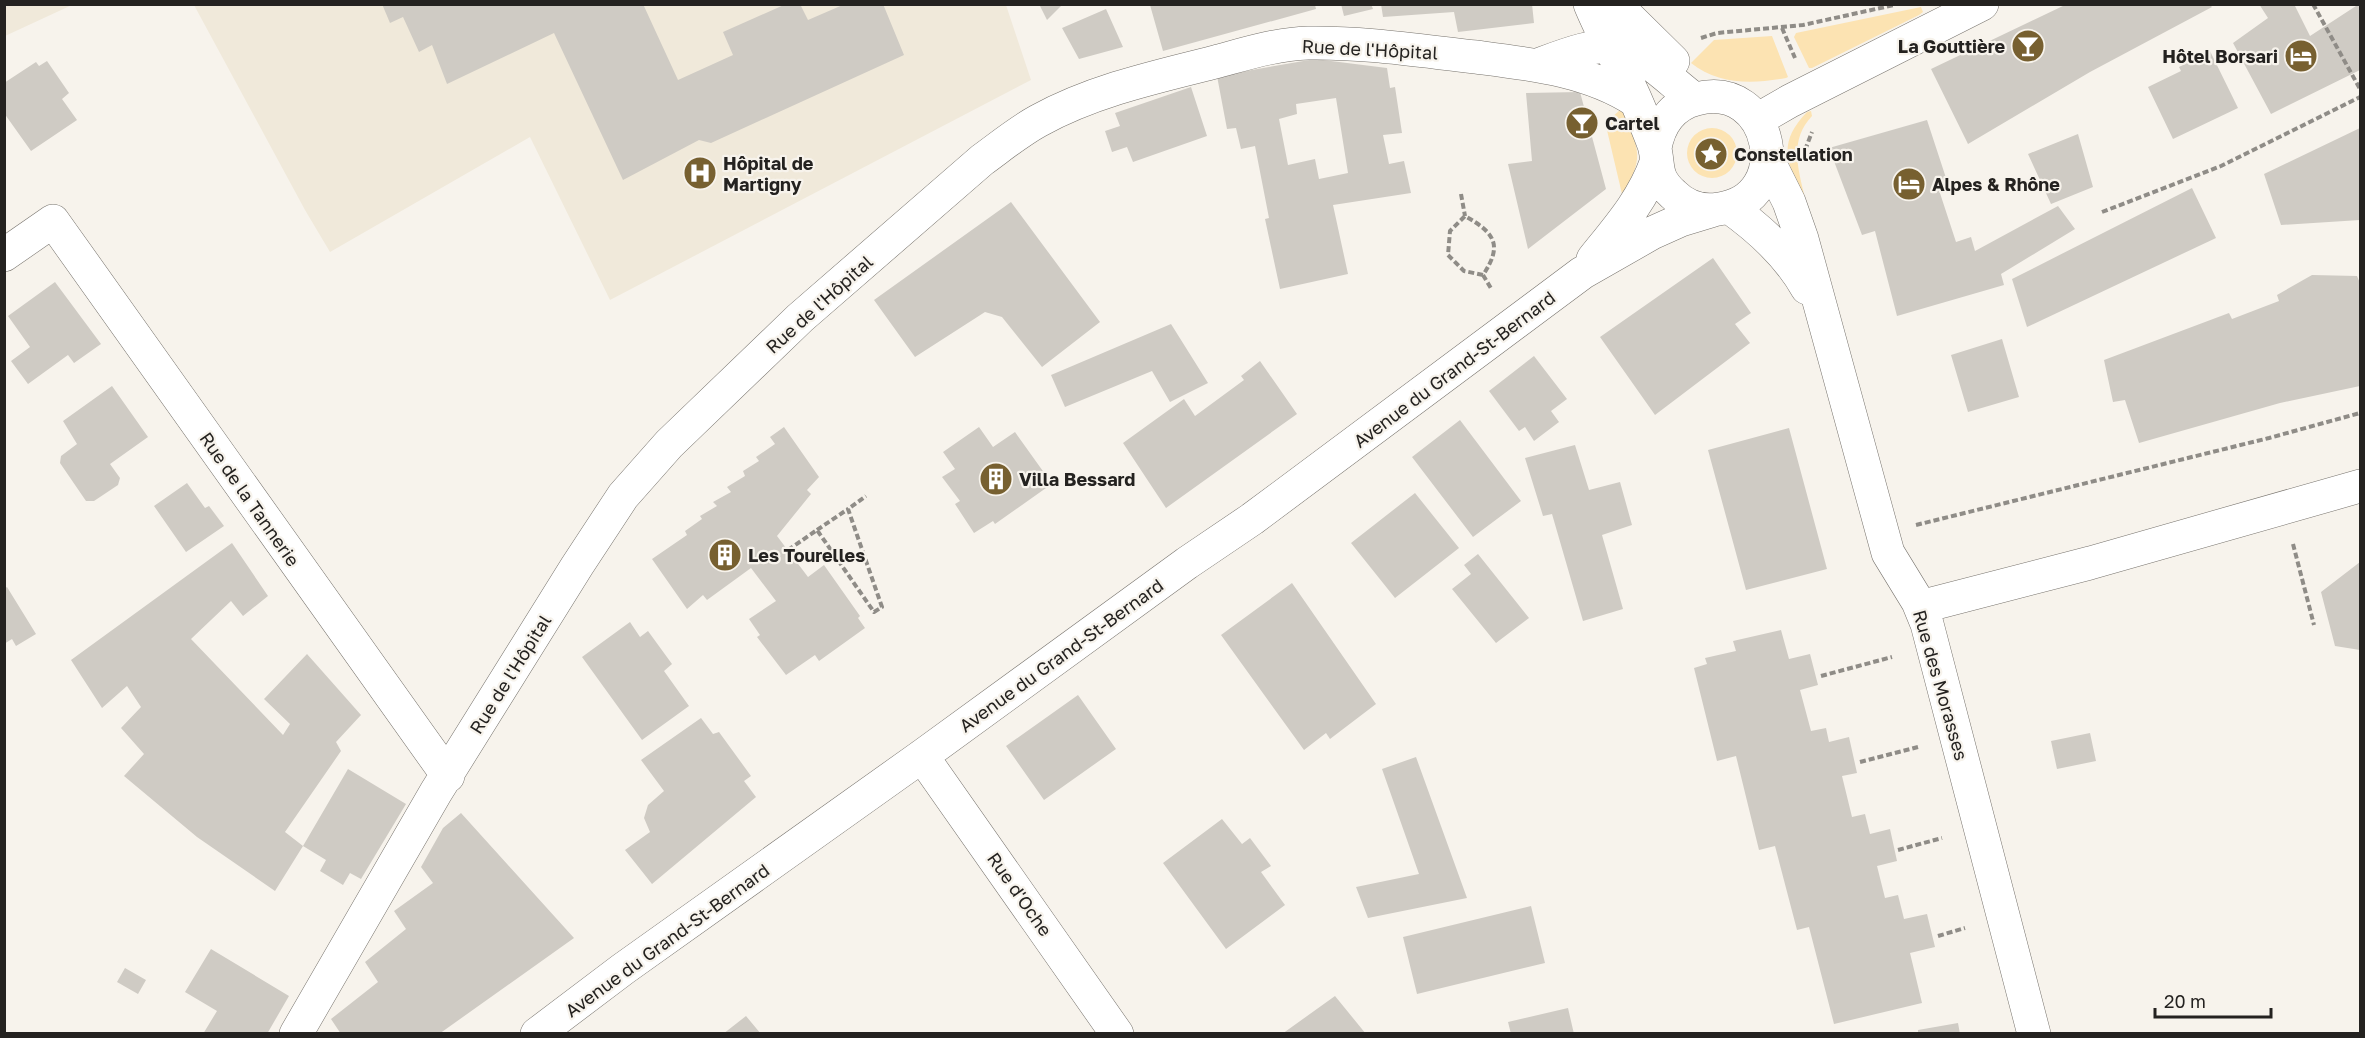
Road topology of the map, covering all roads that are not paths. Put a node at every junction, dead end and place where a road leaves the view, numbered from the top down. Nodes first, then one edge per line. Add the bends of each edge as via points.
1 (1590, 4) edge
2 (1615, 4) edge
3 (1982, 4) edge
4 (1609, 46) junction
5 (1538, 65) junction
6 (1694, 99) junction
7 (1636, 101) junction
8 (1746, 111) junction
9 (1655, 155) junction
10 (1768, 160) junction
11 (1721, 208) junction
12 (4, 255) edge
13 (1582, 273) junction
14 (1820, 310) junction
15 (2361, 486) edge
16 (1920, 607) junction
17 (922, 756) junction
18 (448, 776) junction
19 (296, 1034) edge
20 (537, 1034) edge
21 (1117, 1034) edge
22 (2034, 1034) edge

1 - 4 street
2 - 8 street via 1694,80
3 - 8 street via 1790,101
4 - 5 street
4 - 6 street via 1636,54
4 - 7 street
5 - 7 street, Rue de l'Hôpital via 1608,85
5 - 18 street, Rue de l'Hôpital via 1306,43 1091,96 1021,132 982,160 801,318 623,496
6 - 8 street via 1718,97
6 - 9 street via 1667,118 1658,135
7 - 9 street
8 - 10 street via 1766,139
9 - 11 street via 1664,184 1679,200 1692,206
9 - 13 street, Avenue du Grand-St-Bernard via 1650,181 1641,196
10 - 11 street via 1754,191 1742,201
10 - 14 street, Rue des Morasses via 1794,213
11 - 13 street, Avenue du Grand-St-Bernard via 1652,233
11 - 14 street, Rue des Morasses via 1756,226 1795,268
12 - 18 street, Rue de la Tannerie via 53,221
13 - 17 street, Avenue du Grand-St-Bernard via 1252,519
14 - 16 street, Rue des Morasses via 1888,553
15 - 16 street
16 - 22 street, Rue des Morasses
17 - 20 street, Avenue du Grand-St-Bernard
17 - 21 street, Rue d'Oche
18 - 19 street, Rue de l'Hôpital

